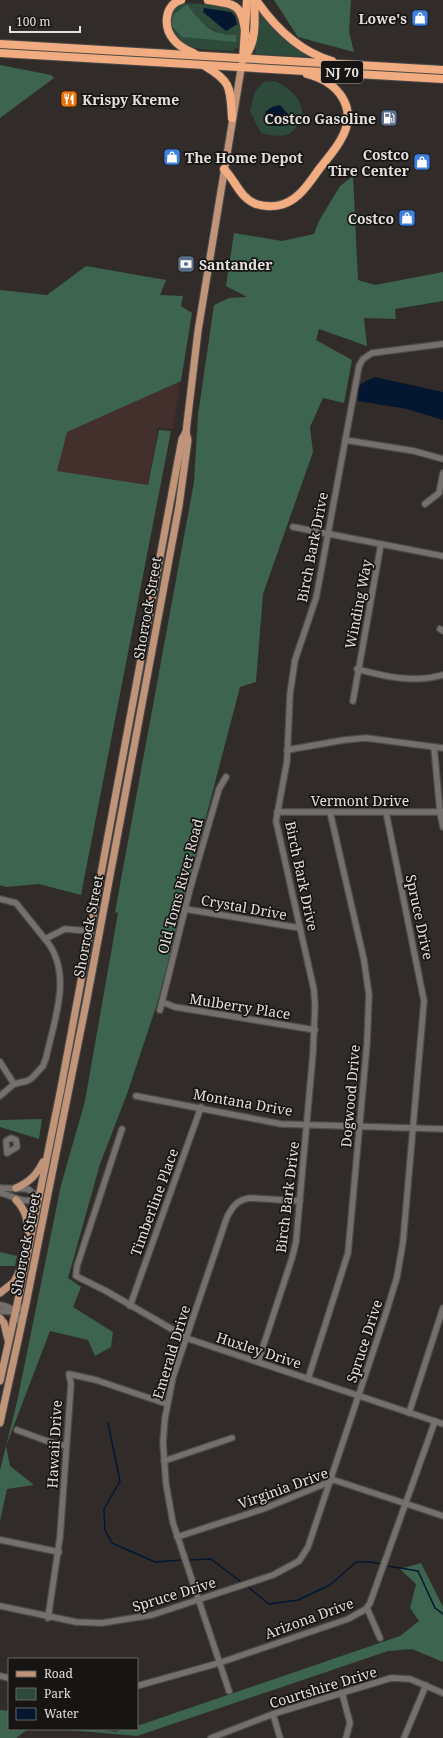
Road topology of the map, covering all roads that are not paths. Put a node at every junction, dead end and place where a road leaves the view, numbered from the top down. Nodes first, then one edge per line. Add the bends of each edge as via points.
1 (181, 0) edge
2 (208, 0) edge
3 (247, 0) edge
4 (255, 0) edge
5 (246, 36) junction
6 (0, 44) edge
7 (0, 53) edge
8 (198, 56) junction
9 (242, 63) junction
10 (203, 65) junction
11 (358, 66) junction
12 (290, 70) junction
13 (443, 70) edge
14 (442, 79) edge
15 (232, 118) junction
16 (224, 169) junction
17 (443, 344) edge
18 (186, 432) junction
19 (345, 440) junction
20 (443, 459) edge
21 (443, 473) edge
22 (425, 504) dead end
23 (293, 527) dead end
24 (328, 534) junction
25 (381, 544) junction
26 (443, 556) edge
27 (358, 669) junction
28 (443, 675) edge
29 (353, 701) dead end
30 (434, 747) junction
31 (443, 748) edge
32 (287, 750) junction
33 (226, 777) dead end
34 (277, 812) junction
35 (330, 812) junction
36 (386, 812) junction
37 (441, 812) edge
38 (443, 826) edge
39 (110, 876) junction
40 (0, 899) edge
41 (185, 909) junction
42 (300, 928) junction
43 (89, 931) junction
44 (45, 939) junction
45 (89, 991) junction
46 (162, 1002) junction
47 (160, 1010) dead end
48 (315, 1030) junction
49 (0, 1062) edge
50 (14, 1084) junction
51 (0, 1096) edge
52 (136, 1096) dead end
53 (201, 1107) junction
54 (307, 1124) junction
55 (359, 1126) junction
56 (414, 1128) junction
57 (122, 1129) dead end
58 (443, 1129) edge
59 (58, 1147) junction
60 (47, 1154) junction
61 (0, 1188) edge
62 (16, 1188) junction
63 (0, 1193) edge
64 (39, 1198) junction
65 (16, 1200) junction
66 (300, 1201) junction
67 (30, 1238) junction
68 (39, 1245) junction
69 (26, 1257) junction
70 (0, 1293) edge
71 (26, 1304) junction
72 (0, 1305) edge
73 (130, 1306) junction
74 (443, 1308) edge
75 (0, 1311) edge
76 (15, 1312) junction
77 (0, 1318) edge
78 (21, 1327) junction
79 (186, 1338) junction
80 (8, 1345) junction
81 (258, 1362) junction
82 (308, 1379) junction
83 (0, 1381) edge
84 (358, 1396) junction
85 (167, 1404) junction
86 (409, 1413) junction
87 (435, 1421) junction
88 (0, 1424) edge
89 (443, 1424) edge
90 (17, 1430) dead end
91 (232, 1438) dead end
92 (66, 1446) junction
93 (164, 1461) junction
94 (329, 1481) junction
95 (406, 1504) junction
96 (443, 1516) edge
97 (177, 1537) junction
98 (0, 1540) edge
99 (59, 1552) junction
100 (199, 1600) junction
101 (0, 1606) edge
102 (367, 1608) junction
103 (48, 1618) junction
104 (380, 1638) dead end
105 (219, 1663) junction
106 (426, 1685) junction
107 (138, 1686) edge
108 (229, 1691) dead end
109 (342, 1693) junction
110 (443, 1693) edge
111 (273, 1714) junction
112 (210, 1738) edge
113 (280, 1738) edge
114 (346, 1738) edge
115 (404, 1738) edge

1 - 8 highway via 168,11 168,29 174,41
2 - 5 highway via 231,4 238,8 242,14
3 - 5 highway
4 - 9 highway via 251,50
4 - 11 highway via 272,23 313,54 331,61
5 - 9 highway
6 - 8 highway, NJ 70
7 - 10 highway, NJ 70
8 - 9 highway, NJ 70
9 - 10 highway, NJ 70
9 - 11 highway, NJ 70
9 - 12 highway, NJ 70
9 - 15 main road, Shorrock Street
10 - 15 highway via 225,80
11 - 13 highway, NJ 70
12 - 14 highway, NJ 70
12 - 16 highway via 320,78 339,92 345,106 346,120 340,140 304,189 292,200 281,205 261,205 250,201 241,194 232,177
15 - 16 main road, Shorrock Street
16 - 18 main road, Shorrock Street via 198,329
17 - 19 street, Birch Bark Drive via 380,351 363,360 356,374
18 - 39 main road, Shorrock Street via 188,440 178,506
18 - 43 main road, Shorrock Street via 182,439
19 - 20 street via 414,451
19 - 24 street, Birch Bark Drive
21 - 22 street via 439,493
23 - 24 street
24 - 25 street
24 - 32 street, Birch Bark Drive via 316,598 295,660
25 - 26 street
25 - 27 street, Winding Way
27 - 28 street, Winding Way via 416,680
27 - 29 street, Winding Way
30 - 31 street
30 - 32 street via 366,738
30 - 37 street
32 - 34 street, Birch Bark Drive
33 - 41 street, Old Toms River Road via 218,789
34 - 35 street, Vermont Drive
34 - 42 street, Birch Bark Drive via 277,831
35 - 36 street, Vermont Drive
35 - 55 street, Dogwood Drive via 364,960 369,995
36 - 37 street, Vermont Drive
36 - 56 street, Spruce Drive via 424,991
37 - 38 street
39 - 43 main road via 97,921
39 - 45 main road, Shorrock Street
40 - 44 street via 16,903
41 - 42 street, Crystal Drive
41 - 46 street, Old Toms River Road
42 - 48 street, Birch Bark Drive via 314,990
43 - 44 street via 65,929
43 - 45 main road via 93,937
43 - 60 main road, Shorrock Street
44 - 50 street via 56,961 61,979 46,1058 43,1066 32,1078
45 - 59 main road, Shorrock Street
46 - 47 street
46 - 48 street, Mulberry Place via 175,1007
48 - 54 street, Birch Bark Drive
49 - 50 street
50 - 51 street
52 - 53 street, Montana Drive
53 - 54 street, Montana Drive via 281,1124
53 - 73 street, Timberline Place
54 - 55 street, Montana Drive
54 - 66 street, Birch Bark Drive
55 - 56 street, Montana Drive
55 - 82 street, Dogwood Drive via 348,1254
56 - 58 street, Montana Drive
56 - 84 street, Spruce Drive via 400,1262
57 - 73 street, Huxley Drive via 77,1266 78,1278
59 - 64 main road via 44,1191
59 - 68 main road, Shorrock Street
60 - 62 main road via 38,1172
60 - 64 main road, Shorrock Street
61 - 62 street
62 - 64 street via 28,1189
63 - 65 street
64 - 65 street
64 - 67 main road, Shorrock Street
64 - 68 main road
65 - 67 main road via 26,1214
66 - 79 street, Emerald Drive via 250,1198 237,1202 232,1207
66 - 81 street, Birch Bark Drive via 292,1258
67 - 69 main road, Shorrock Street
68 - 71 main road, Shorrock Street
69 - 70 main road via 14,1282
69 - 76 main road, Shorrock Street
71 - 76 street
71 - 78 main road, Shorrock Street
72 - 76 street via 9,1306
73 - 79 street, Huxley Drive
74 - 86 street
75 - 76 street
76 - 78 street
76 - 80 main road, Shorrock Street
77 - 80 main road via 6,1329
78 - 88 main road, Shorrock Street
79 - 81 street, Huxley Drive
79 - 85 street, Emerald Drive
80 - 83 main road, Shorrock Street
81 - 82 street, Huxley Drive
82 - 84 street, Huxley Drive
84 - 86 street, Huxley Drive
84 - 94 street, Spruce Drive
85 - 92 street, Hawaii Drive via 96,1380 69,1374 71,1384
85 - 93 street, Emerald Drive
86 - 87 street, Huxley Drive
87 - 89 street, Huxley Drive
87 - 95 street, Arizona Drive
90 - 92 street
91 - 93 street
92 - 99 street, Hawaii Drive
93 - 97 street, Emerald Drive
94 - 95 street, Virginia Drive via 340,1481
94 - 97 street, Virginia Drive via 263,1509
94 - 100 street, Spruce Drive via 308,1546 300,1561 273,1576
95 - 96 street, Virginia Drive
95 - 102 street, Arizona Drive
97 - 100 street, Emerald Drive
98 - 99 street
99 - 103 street, Hawaii Drive
100 - 103 street, Spruce Drive via 124,1621 76,1622
100 - 105 street, Emerald Drive
101 - 103 street, Spruce Drive
102 - 104 street
102 - 105 street, Arizona Drive via 348,1619
105 - 107 street, Arizona Drive
105 - 108 street, Emerald Drive
106 - 109 street, Courtshire Drive via 405,1678 391,1678
106 - 110 street, Courtshire Drive
106 - 115 street
109 - 111 street, Courtshire Drive
109 - 114 street via 350,1724
111 - 112 street, Courtshire Drive
111 - 113 street

